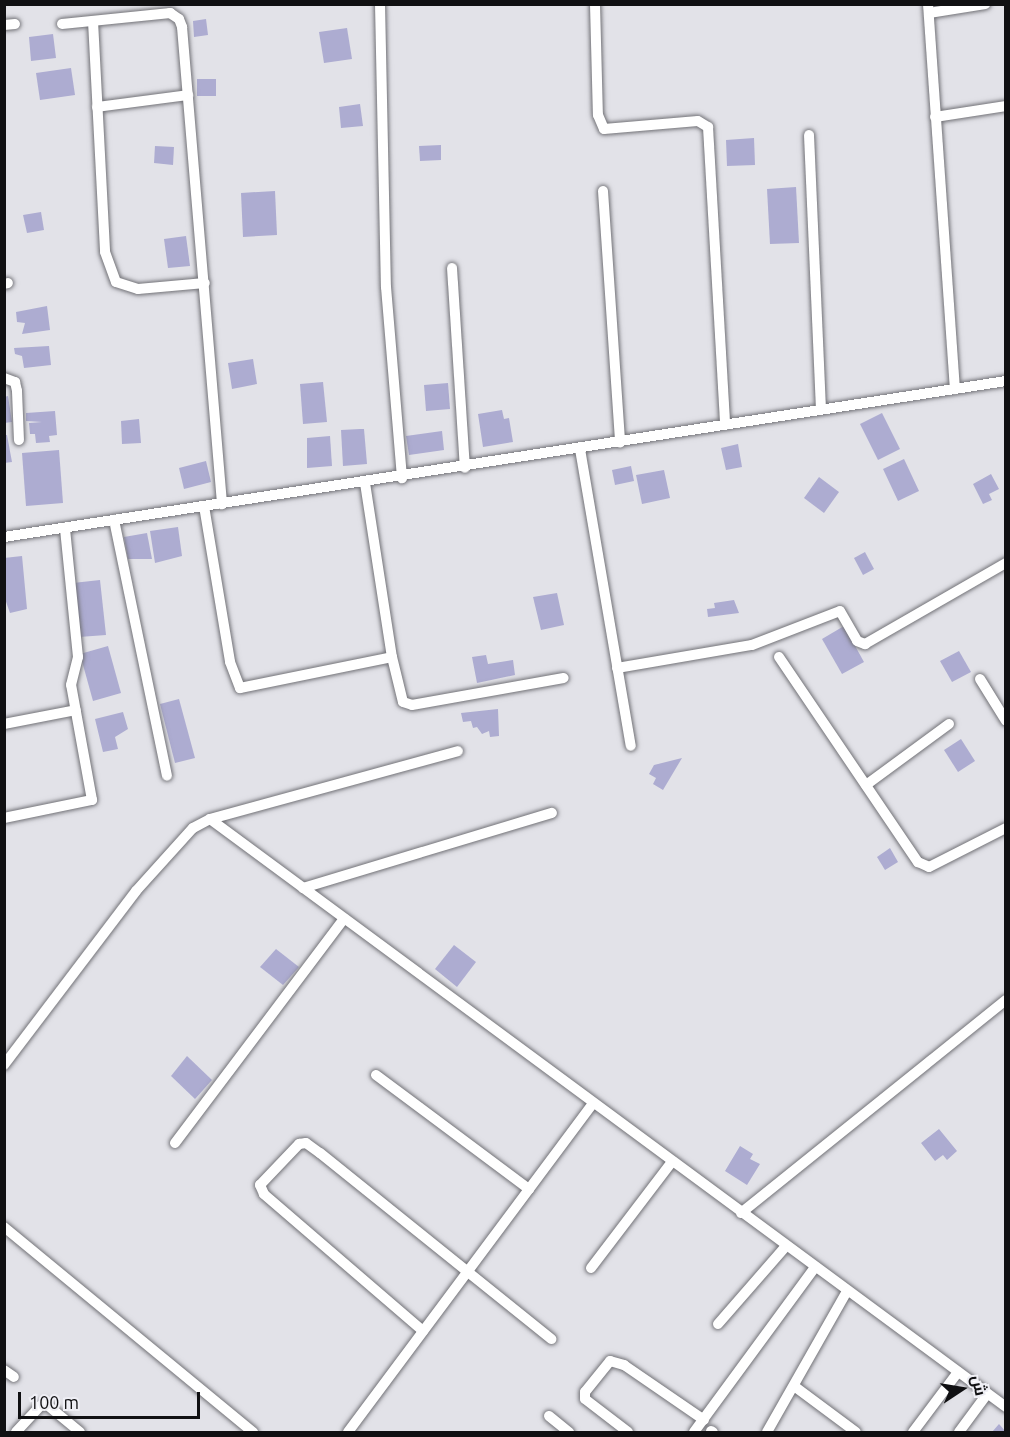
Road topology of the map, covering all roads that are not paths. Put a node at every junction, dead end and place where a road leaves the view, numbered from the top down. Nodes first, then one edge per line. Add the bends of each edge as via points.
1 (380, 4) edge
2 (595, 4) edge
3 (985, 4) edge
4 (928, 9) edge
5 (93, 21) junction
6 (62, 24) dead end
7 (188, 95) junction
8 (1005, 106) edge
9 (97, 107) junction
10 (935, 117) junction
11 (809, 135) dead end
12 (603, 191) dead end
13 (452, 268) dead end
14 (205, 283) junction
15 (4, 378) edge
16 (1005, 381) edge
17 (955, 390) junction
18 (821, 408) junction
19 (725, 424) junction
20 (19, 440) dead end
21 (620, 442) junction
22 (580, 449) junction
23 (465, 468) junction
24 (402, 478) junction
25 (365, 483) junction
26 (222, 504) junction
27 (204, 506) junction
28 (114, 520) junction
29 (65, 528) junction
30 (4, 537) edge
31 (1005, 563) edge
32 (392, 657) junction
33 (779, 657) dead end
34 (617, 668) junction
35 (564, 678) dead end
36 (980, 679) dead end
37 (76, 710) junction
38 (1005, 721) edge
39 (4, 724) edge
40 (949, 724) dead end
41 (632, 746) dead end
42 (458, 751) dead end
43 (167, 776) dead end
44 (866, 785) junction
45 (552, 813) dead end
46 (4, 818) edge
47 (210, 819) junction
48 (1005, 828) edge
49 (303, 888) junction
50 (344, 919) junction
51 (1005, 1000) edge
52 (4, 1065) edge
53 (376, 1075) dead end
54 (592, 1105) junction
55 (175, 1143) dead end
56 (671, 1163) junction
57 (530, 1189) junction
58 (741, 1213) junction
59 (4, 1227) edge
60 (786, 1246) junction
61 (815, 1267) junction
62 (591, 1268) dead end
63 (469, 1270) junction
64 (847, 1291) junction
65 (718, 1324) dead end
66 (423, 1331) junction
67 (551, 1339) dead end
68 (4, 1370) edge
69 (958, 1372) junction
70 (14, 1377) dead end
71 (794, 1386) junction
72 (987, 1394) junction
73 (1005, 1407) edge
74 (549, 1416) dead end
75 (704, 1420) junction
76 (16, 1432) edge
77 (80, 1432) edge
78 (253, 1432) edge
79 (348, 1432) edge
80 (570, 1432) edge
81 (628, 1432) edge
82 (694, 1432) edge
83 (767, 1432) edge
84 (856, 1432) edge
85 (913, 1432) edge
86 (959, 1432) edge

1 - 24 street via 386,287
2 - 19 street via 598,115 604,129 699,121 708,127
3 - 4 street
4 - 10 street
5 - 6 street
5 - 7 street via 170,13 179,18
5 - 9 street
7 - 9 street
7 - 14 street
8 - 10 street
9 - 14 street via 105,252 116,282 138,289
10 - 17 street
11 - 18 street
12 - 21 street
13 - 23 street
14 - 26 street
15 - 20 street via 15,382
16 - 17 street
17 - 18 street
18 - 19 street
19 - 21 street
21 - 22 street
22 - 23 street
22 - 34 street
23 - 24 street
24 - 25 street
25 - 26 street
25 - 32 street
26 - 27 street
27 - 28 street
27 - 32 street via 230,662 240,688
28 - 29 street
28 - 43 street
29 - 30 street
29 - 37 street via 78,657 71,685
31 - 34 street via 865,644 857,641 840,611 752,645
32 - 35 street via 398,694 403,702 412,705
33 - 44 street
34 - 41 street
36 - 38 street
37 - 39 street
37 - 46 street via 92,800
40 - 44 street
42 - 47 street
44 - 48 street via 918,862 929,867
45 - 49 street
47 - 49 street
47 - 52 street via 193,828 136,891
49 - 50 street
50 - 54 street
50 - 55 street
51 - 58 street
53 - 57 street
54 - 56 street
54 - 57 street
56 - 58 street
56 - 62 street
57 - 63 street
58 - 60 street
59 - 78 street
60 - 61 street
60 - 65 street
61 - 64 street
61 - 75 street
63 - 66 street
63 - 66 street via 306,1143 299,1144 260,1185 264,1194
63 - 67 street
64 - 69 street
64 - 71 street
66 - 79 street
68 - 70 street
69 - 72 street
69 - 85 street
71 - 83 street
71 - 84 street
72 - 73 street
72 - 86 street
74 - 80 street
75 - 81 street via 624,1365 610,1361 585,1392 585,1399
75 - 82 street
76 - 77 street via 46,1404

